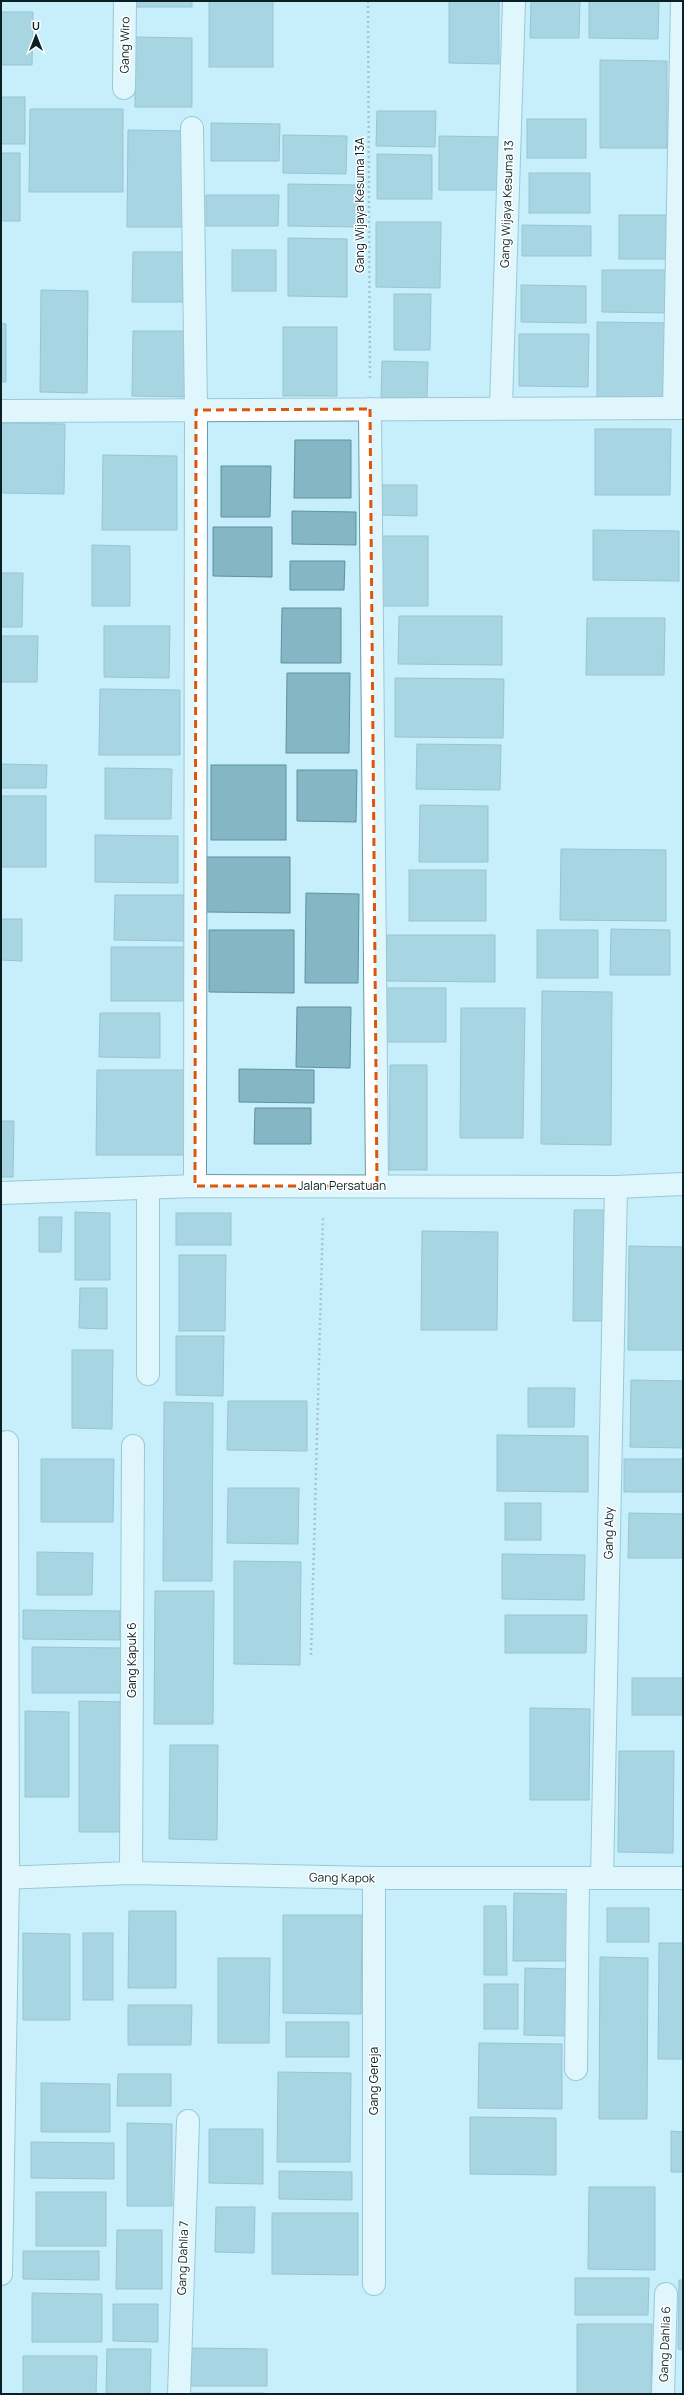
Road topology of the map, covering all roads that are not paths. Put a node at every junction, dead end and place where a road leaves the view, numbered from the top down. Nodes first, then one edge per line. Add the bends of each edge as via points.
1 (125, 1) edge
2 (514, 1) edge
3 (682, 1) edge
4 (124, 88) dead end
5 (192, 128) dead end
6 (501, 407) junction
7 (679, 408) edge
8 (370, 409) junction
9 (1, 410) edge
10 (196, 410) junction
11 (683, 1184) edge
12 (195, 1186) junction
13 (377, 1186) junction
14 (616, 1187) junction
15 (148, 1189) junction
16 (1, 1193) edge
17 (148, 1374) dead end
18 (7, 1442) dead end
19 (133, 1446) dead end
20 (131, 1873) junction
21 (5, 1878) edge
22 (374, 1878) junction
23 (602, 1878) junction
24 (683, 1878) edge
25 (578, 1879) junction
26 (576, 2069) dead end
27 (188, 2121) dead end
28 (1, 2274) edge
29 (374, 2284) dead end
30 (666, 2294) dead end
31 (179, 2394) edge
32 (663, 2394) edge

1 - 4 street, Gang Wiro
2 - 6 street, Gang Wijaya Kesuma 13
3 - 7 street
5 - 10 street
6 - 7 street
6 - 8 street
8 - 10 street
8 - 13 street
9 - 10 street
10 - 12 street
11 - 14 street, Jalan Persatuan
12 - 13 street, Jalan Persatuan
12 - 15 street, Jalan Persatuan
13 - 14 street, Jalan Persatuan
14 - 23 street, Gang Aby
15 - 16 street, Jalan Persatuan
15 - 17 street
18 - 21 street
19 - 20 street, Gang Kapuk 6
20 - 21 street, Gang Kapok
20 - 22 street, Gang Kapok
21 - 28 street
22 - 25 street, Gang Kapok
22 - 29 street, Gang Gereja
23 - 24 street, Gang Kapok
23 - 25 street, Gang Kapok
25 - 26 street
27 - 31 street, Gang Dahlia 7
30 - 32 street, Gang Dahlia 6

